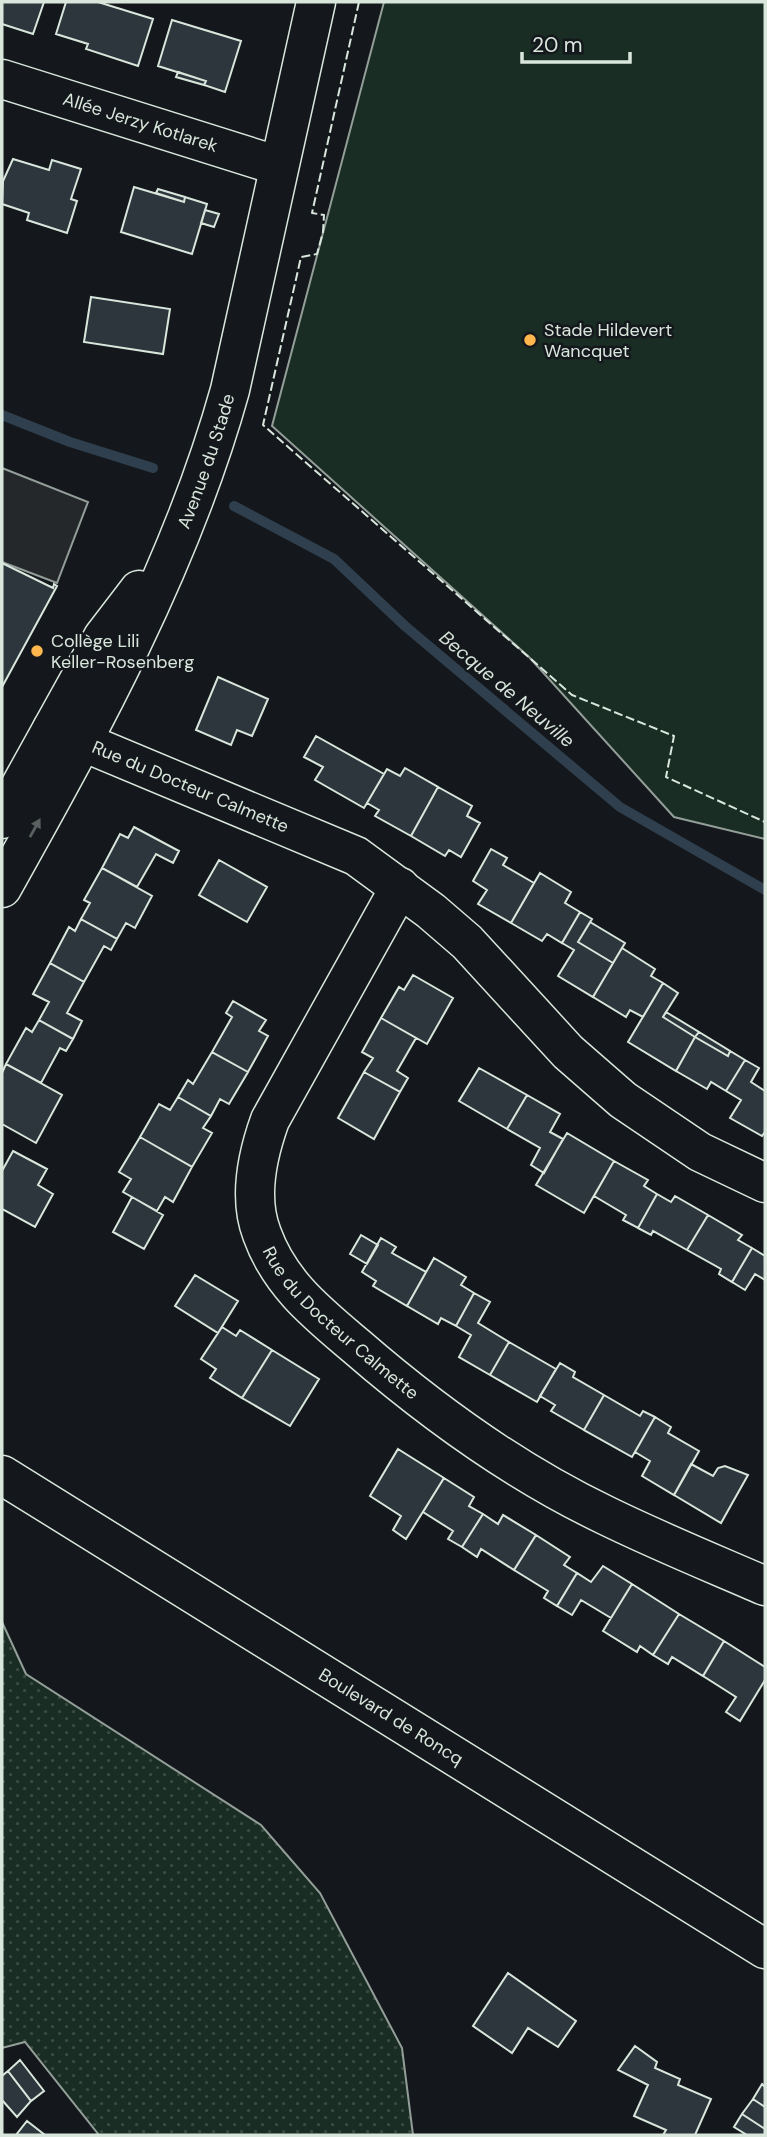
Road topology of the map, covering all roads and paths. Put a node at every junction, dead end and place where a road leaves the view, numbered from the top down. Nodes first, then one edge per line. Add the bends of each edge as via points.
1 (316, 2) edge
2 (2, 79) edge
3 (279, 166) junction
4 (67, 735) junction
5 (2, 819) edge
6 (400, 887) junction
7 (2, 888) edge
8 (765, 1183) edge
9 (7, 1475) edge
10 (765, 1586) edge
11 (765, 1949) edge

1 - 3 street, Avenue du Stade
2 - 3 street, Allée Jerzy Kotlarek
3 - 4 street, Avenue du Stade via 225,408 190,510 133,640
4 - 5 street
4 - 6 street, Rue du Docteur Calmette via 356,856
7 -> 4 street, Avenue du Stade
6 - 8 street, Rue du Docteur Calmette via 467,942 568,1052 623,1100 700,1152
6 - 10 street, Rue du Docteur Calmette via 270,1120 261,1146 256,1209 274,1262 287,1284 311,1308 465,1432 603,1514
9 - 11 street, Boulevard de Roncq

